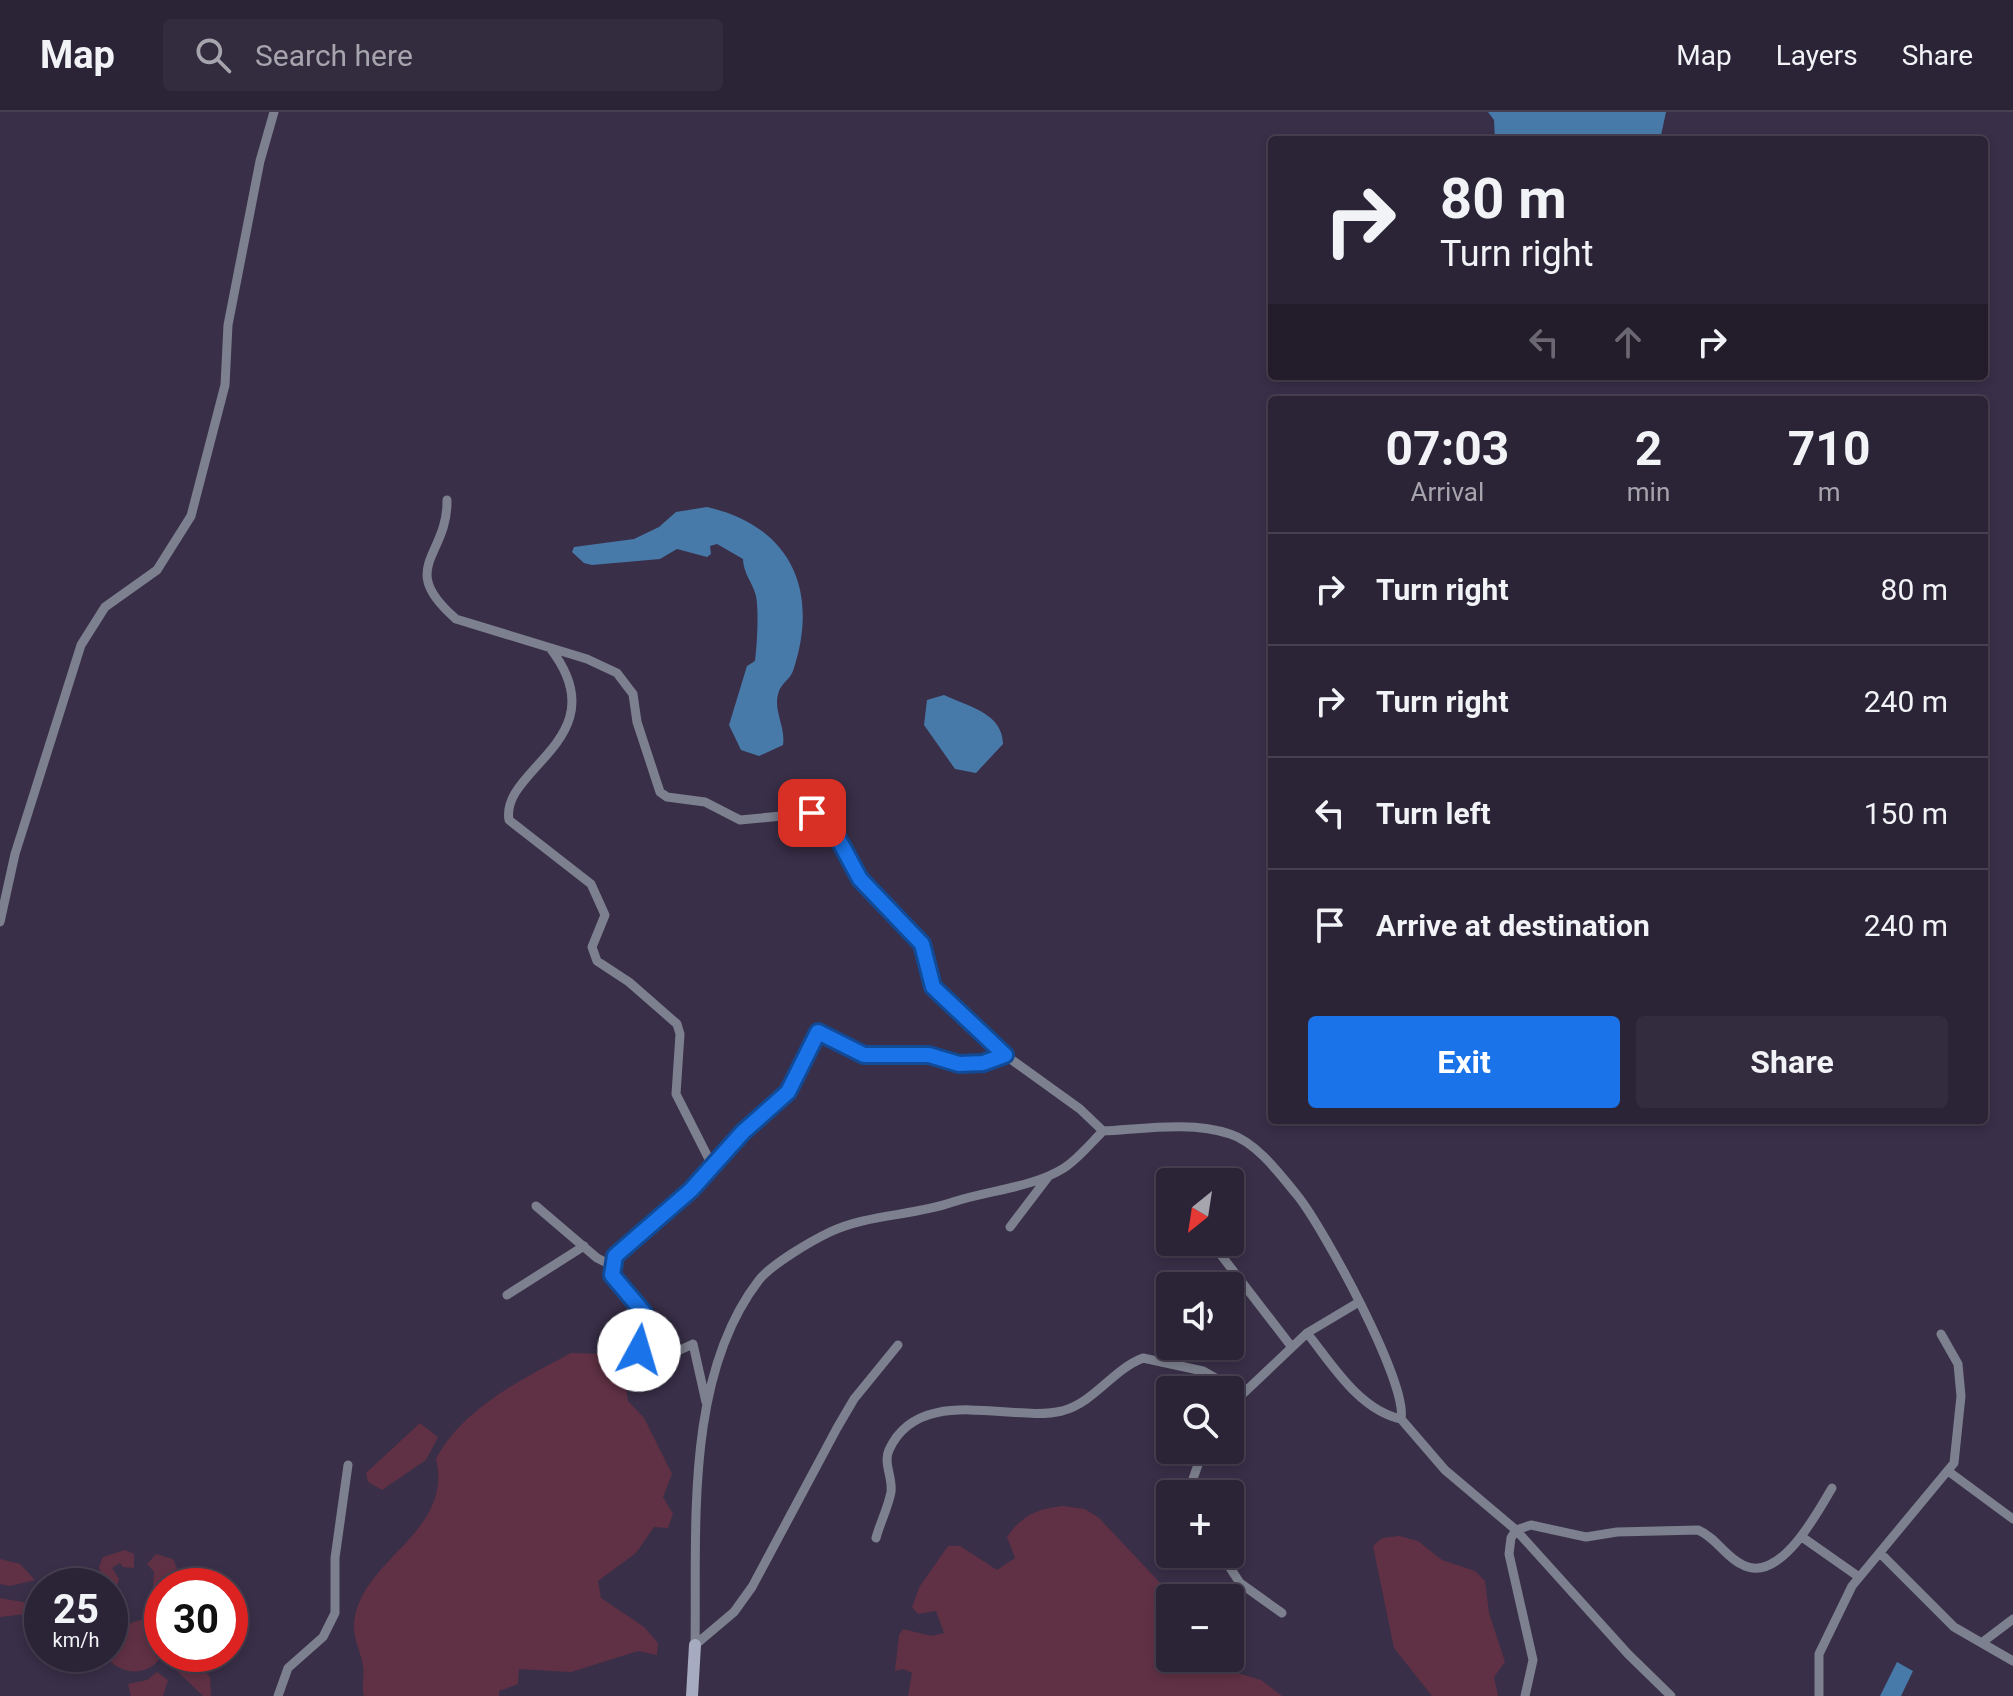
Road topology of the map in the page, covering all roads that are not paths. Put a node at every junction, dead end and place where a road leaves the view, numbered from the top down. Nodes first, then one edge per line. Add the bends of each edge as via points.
1 (274, 112) edge
2 (447, 500) dead end
3 (550, 648) junction
4 (0, 922) edge
5 (1005, 1055) junction
6 (1103, 1131) junction
7 (713, 1167) junction
8 (1048, 1177) junction
9 (536, 1206) dead end
10 (1010, 1227) dead end
11 (584, 1246) junction
12 (1222, 1256) edge
13 (611, 1265) junction
14 (507, 1295) dead end
15 (1359, 1302) junction
16 (1307, 1333) junction
17 (1941, 1334) dead end
18 (898, 1345) dead end
19 (1291, 1346) junction
20 (1212, 1376) edge
21 (1244, 1391) edge
22 (706, 1402) junction
23 (1401, 1419) junction
24 (348, 1465) dead end
25 (1948, 1471) junction
26 (1832, 1488) dead end
27 (2013, 1519) edge
28 (1516, 1530) junction
29 (1802, 1537) junction
30 (876, 1538) dead end
31 (1880, 1553) junction
32 (1230, 1568) edge
33 (1859, 1577) junction
34 (1282, 1613) dead end
35 (2013, 1619) edge
36 (1984, 1641) junction
37 (695, 1645) junction
38 (2013, 1661) edge
39 (278, 1696) edge
40 (692, 1696) edge
41 (1525, 1696) edge
42 (1671, 1696) edge
43 (1819, 1696) edge

1 - 4 street via 228,325 225,385 191,516 157,570 105,607 81,645 15,854
2 - 3 street via 444,530 425,573 442,606 456,619
3 - 5 street via 604,665 626,683 653,777 667,797 705,802 740,820 812,813 827,818 860,879 922,944 933,987
3 - 7 street via 566,668 572,705 562,734 513,799 509,820 591,884 605,915 592,947 597,961 677,1024 676,1094
5 - 6 street
5 - 7 street via 959,1064 929,1055 864,1055 818,1032 793,1086
6 - 8 street
6 - 15 street via 1204,1129 1246,1142 1299,1197
7 - 13 street via 622,1246
8 - 10 street
8 - 22 street via 937,1209 851,1223 772,1268 729,1330
9 - 11 street
11 - 13 street
11 - 14 street
12 - 19 street
13 - 22 street via 612,1275 644,1313 642,1356 658,1360 693,1344
15 - 16 street
15 - 23 street via 1401,1401
16 - 19 street
16 - 23 street via 1353,1390
17 - 25 street via 1958,1364 1961,1396 1959,1442
18 - 37 street via 854,1399 752,1587 734,1612
19 - 21 street
20 - 30 street via 1143,1358 1065,1410 982,1408 933,1414 911,1423 887,1454 891,1492
22 - 37 street via 697,1505
23 - 28 street via 1445,1470
24 - 39 street via 335,1558 335,1613 323,1637 288,1668
25 - 27 street
25 - 31 street
26 - 29 street
28 - 29 street via 1531,1525 1586,1537 1698,1530 1747,1568 1771,1563
28 - 41 street via 1509,1554 1533,1660
28 - 42 street
29 - 33 street
31 - 33 street
31 - 36 street via 1942,1617
32 - 34 street via 1240,1583
33 - 43 street via 1819,1654
35 - 36 street
36 - 38 street
37 - 40 street

